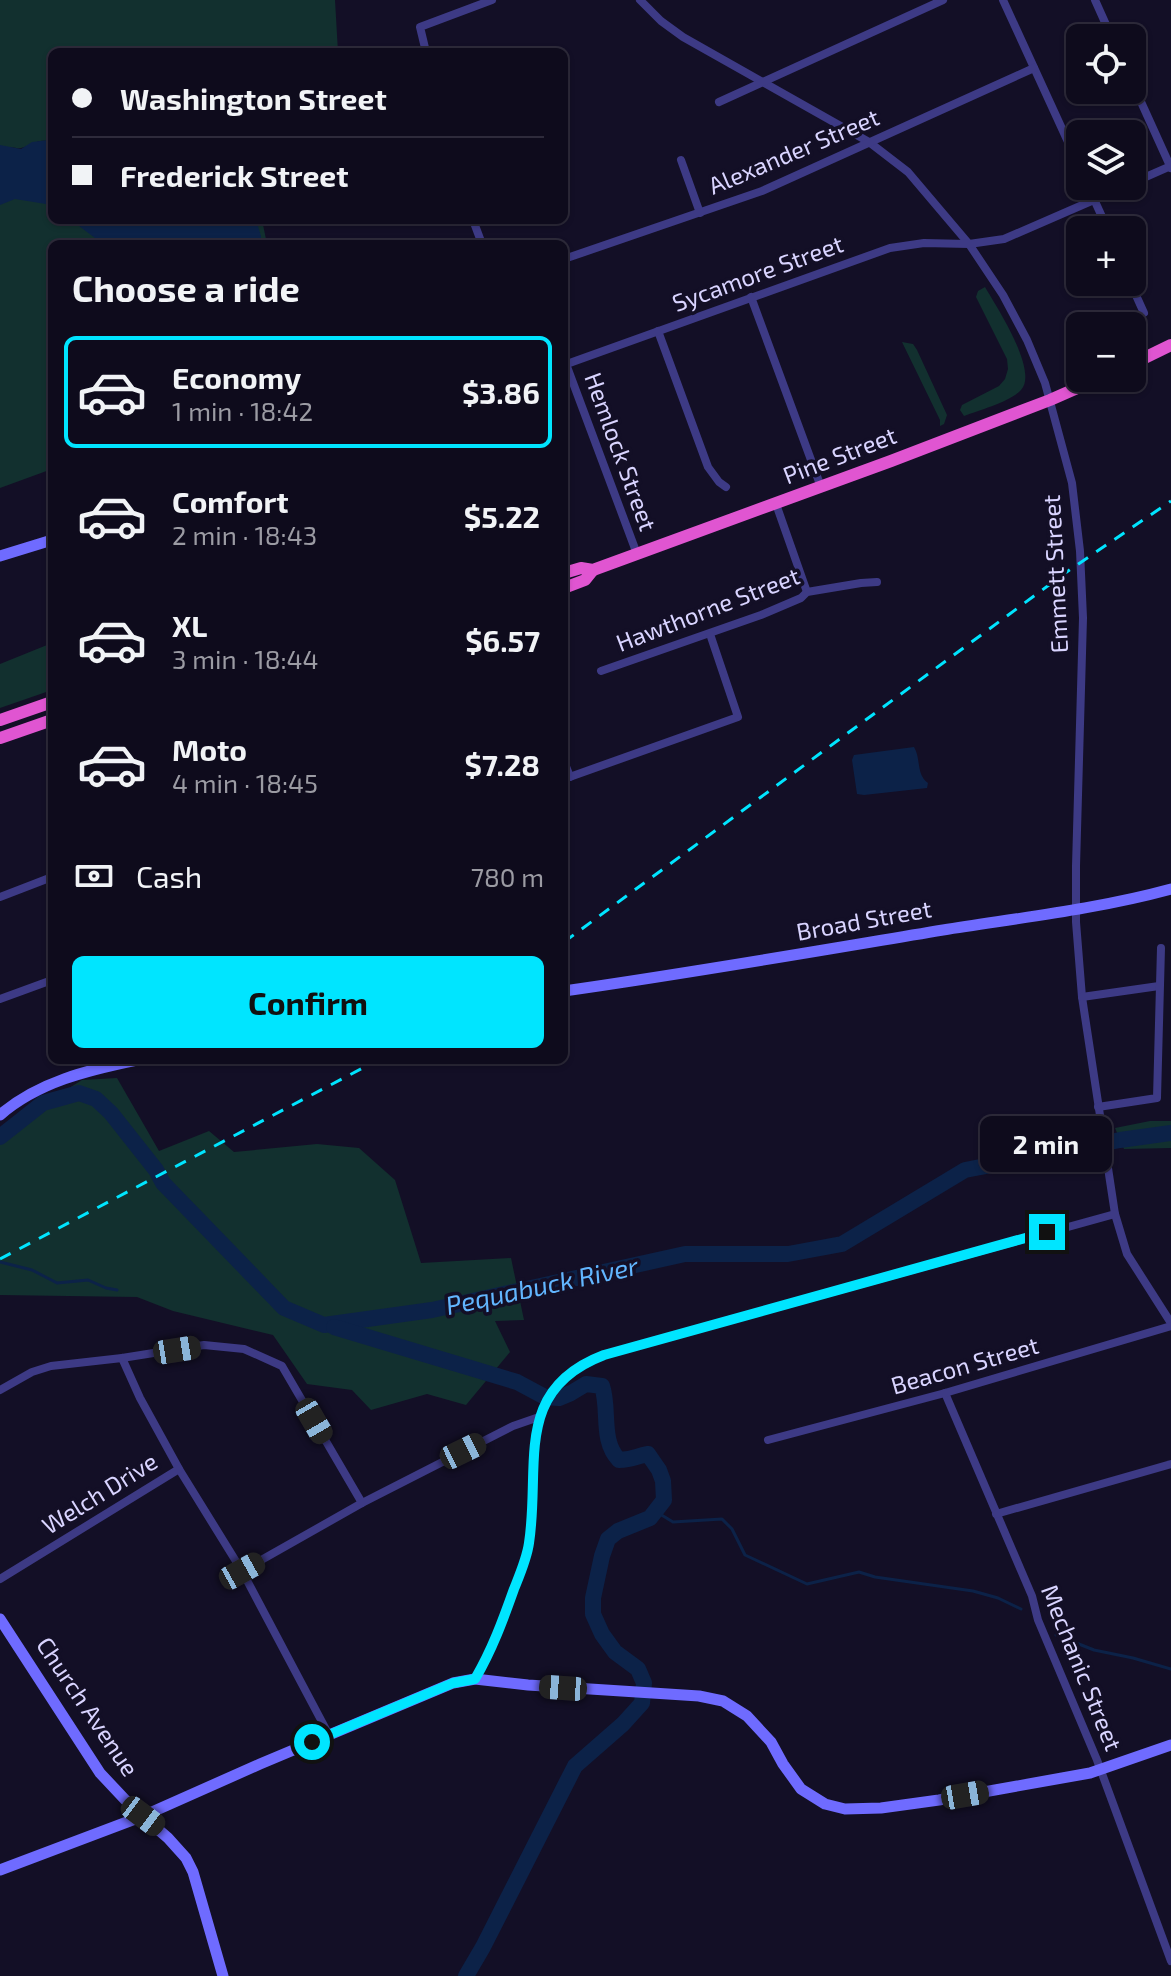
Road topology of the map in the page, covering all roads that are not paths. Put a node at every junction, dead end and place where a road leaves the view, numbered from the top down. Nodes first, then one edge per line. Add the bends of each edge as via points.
1 (492, 0) edge
2 (641, 0) edge
3 (943, 0) edge
4 (1003, 0) edge
5 (1095, 0) edge
6 (1106, 24) edge
7 (425, 48) edge
8 (1034, 68) junction
9 (760, 82) junction
10 (719, 102) dead end
11 (1142, 104) edge
12 (1066, 138) edge
13 (869, 142) junction
14 (681, 160) dead end
15 (1171, 167) edge
16 (1146, 177) edge
17 (1095, 200) joint
18 (700, 213) junction
19 (1102, 216) edge
20 (969, 244) junction
21 (568, 258) edge
22 (751, 297) junction
23 (658, 331) junction
24 (1171, 345) edge
25 (1146, 357) edge
26 (568, 363) edge
27 (568, 372) edge
28 (1068, 392) edge
29 (1050, 400) junction
30 (726, 487) dead end
31 (821, 487) junction
32 (776, 504) junction
33 (48, 541) edge
34 (637, 554) junction
35 (0, 556) edge
36 (593, 570) junction
37 (568, 572) edge
38 (877, 582) dead end
39 (568, 586) edge
40 (807, 592) junction
41 (710, 634) junction
42 (601, 671) dead end
43 (48, 703) edge
44 (0, 720) edge
45 (48, 721) edge
46 (0, 738) edge
47 (568, 778) edge
48 (48, 879) edge
49 (1171, 889) edge
50 (0, 897) edge
51 (1077, 908) junction
52 (1161, 948) dead end
53 (48, 981) edge
54 (1159, 986) junction
55 (568, 990) edge
56 (1082, 997) junction
57 (0, 999) edge
58 (119, 1064) edge
59 (1098, 1107) junction
60 (0, 1115) edge
61 (1115, 1214) junction
62 (1171, 1324) edge
63 (122, 1358) junction
64 (0, 1390) edge
65 (945, 1393) junction
66 (539, 1417) junction
67 (768, 1440) dead end
68 (1171, 1464) edge
69 (179, 1469) junction
70 (362, 1503) junction
71 (996, 1514) junction
72 (242, 1571) junction
73 (0, 1579) edge
74 (0, 1619) edge
75 (475, 1679) junction
76 (329, 1735) junction
77 (1171, 1745) edge
78 (1100, 1770) junction
79 (143, 1816) junction
80 (0, 1870) edge
81 (1171, 1961) edge
82 (223, 1976) edge

1 - 7 street via 420,27
2 - 9 street, Emmett Street via 683,37
3 - 9 street
4 - 8 street
5 - 6 street
8 - 12 street
8 - 13 street, Alexander Street
9 - 10 street
9 - 13 street, Emmett Street
11 - 15 street
13 - 18 street, Alexander Street
13 - 20 street, Emmett Street via 908,172
14 - 18 street
15 - 16 street
17 - 19 street
17 - 20 street, Sycamore Street via 1004,239
18 - 21 street, Alexander Street
20 - 22 street, Sycamore Street via 890,248
20 - 29 street, Emmett Street via 1027,340
22 - 23 street, Sycamore Street
22 - 31 street
23 - 26 street, Sycamore Street
23 - 30 street via 708,467
24 - 25 highway
27 - 34 street, Hemlock Street
28 - 29 highway, Pine Street
29 - 31 highway, Pine Street
29 - 51 street, Emmett Street via 1072,483 1080,551
31 - 32 highway, Pine Street
32 - 34 highway, Pine Street
32 - 40 street
33 - 35 main road
34 - 36 highway, Pine Street
36 - 37 highway, Pine Street
36 - 39 highway, Pine Street
38 - 40 street, Hawthorne Street
40 - 41 street, Hawthorne Street
41 - 42 street, Hawthorne Street
41 - 47 street via 738,717
43 - 44 highway
45 - 46 highway
48 - 50 street
49 - 51 main road, Broad Street
51 - 55 main road, Broad Street
51 - 56 street, Emmett Street
52 - 54 street
53 - 57 street
54 - 56 street
54 - 59 street via 1157,1098
56 - 59 street, Emmett Street
58 - 60 main road via 38,1089
59 - 61 street, Emmett Street
61 - 62 street, Emmett Street via 1127,1254
61 - 66 street via 584,1362 554,1388
62 - 65 street, Beacon Street
63 - 64 street via 41,1369
63 - 69 street
63 - 70 street via 204,1345 244,1349 282,1366
65 - 67 street, Beacon Street
65 - 71 street, Mechanic Street
66 - 70 street
66 - 75 street via 529,1545 503,1622
68 - 71 street
69 - 72 street
69 - 73 street, Welch Drive
70 - 72 street
71 - 78 street, Mechanic Street
72 - 76 street
74 - 79 main road, Church Avenue via 100,1773
75 - 76 main road via 453,1683
75 - 78 main road via 723,1701 747,1716 771,1742 801,1789 845,1809 939,1800
76 - 79 main road
77 - 78 main road
78 - 81 street, Mechanic Street
79 - 80 main road
79 - 82 main road, Church Avenue via 186,1858

